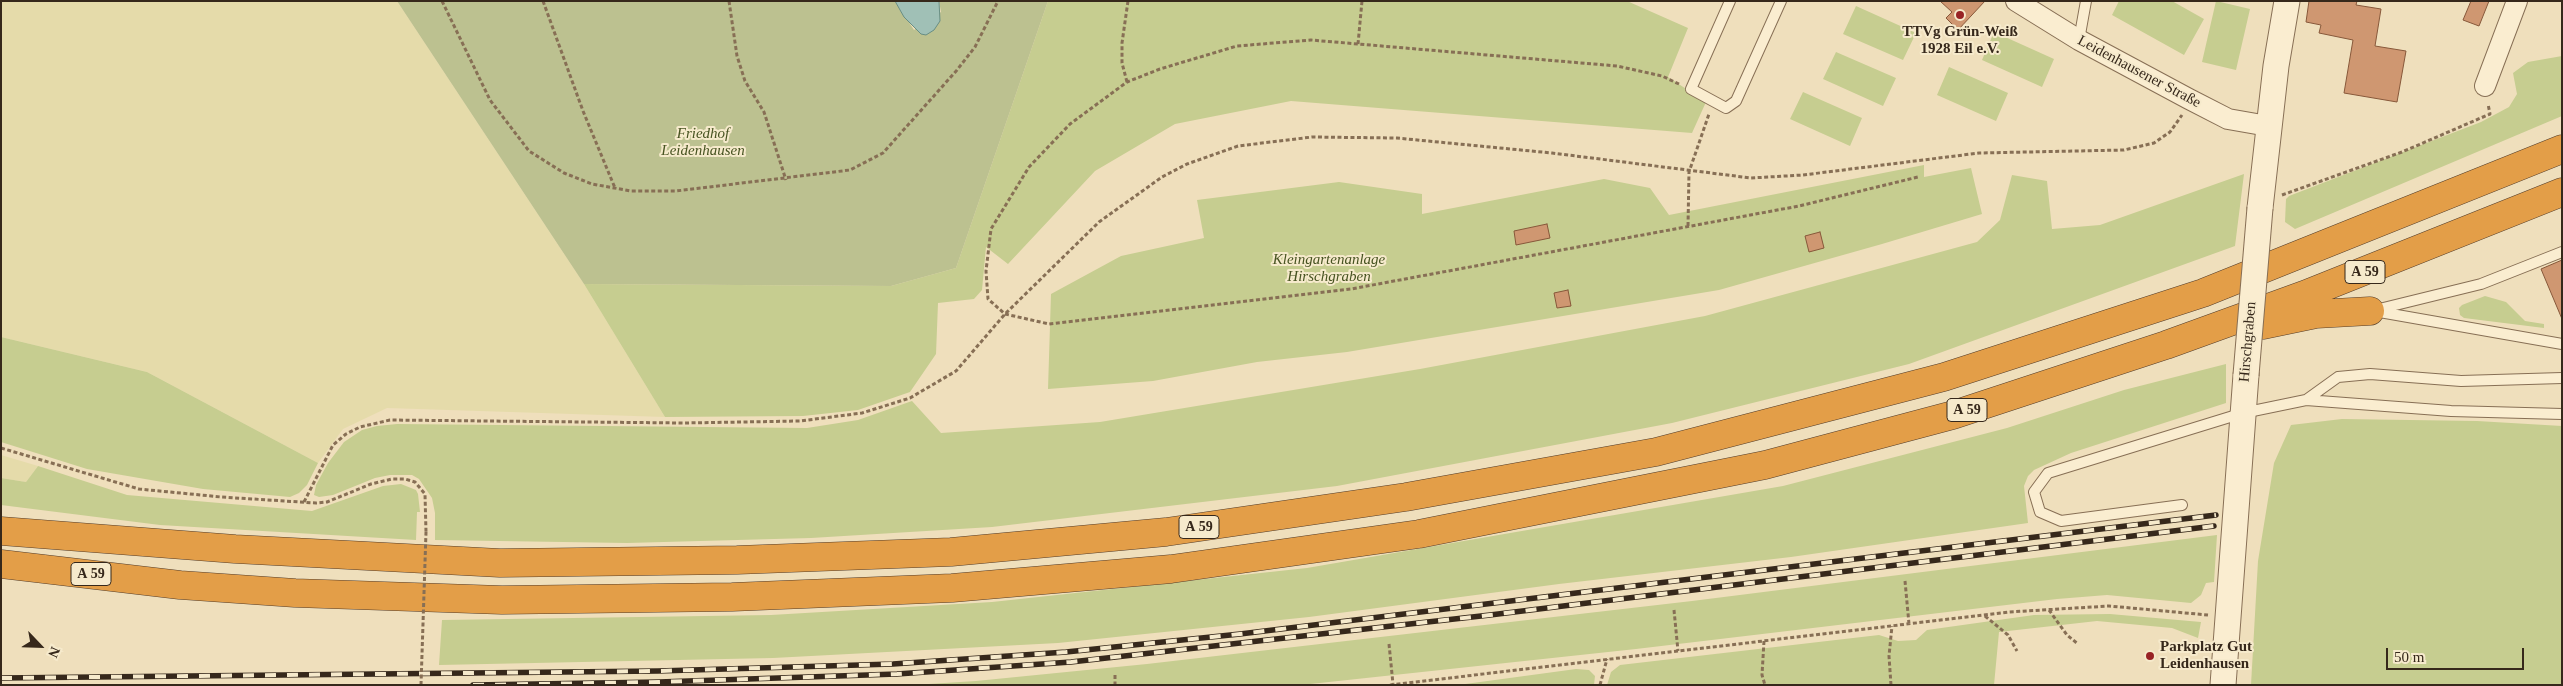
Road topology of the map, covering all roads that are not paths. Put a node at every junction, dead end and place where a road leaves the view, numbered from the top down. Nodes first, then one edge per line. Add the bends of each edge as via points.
1 (1730, 1) edge
2 (1781, 1) edge
3 (2016, 1) edge
4 (2086, 1) edge
5 (2287, 1) edge
6 (2517, 1) edge
7 (2079, 40) junction
8 (2485, 86) road end
9 (2268, 126) junction
10 (2562, 149) edge
11 (2562, 192) edge
12 (2562, 252) edge
13 (2370, 311) junction
14 (2166, 344) junction
15 (2562, 344) edge
16 (2562, 378) edge
17 (2306, 400) junction
18 (2243, 413) junction
19 (2562, 414) edge
20 (2182, 505) dead end
21 (1, 531) edge
22 (1, 564) edge
23 (2223, 685) edge

1 - 2 lane via 1691,89 1726,108 1736,100
3 - 7 street, Leidenhausener Straße
4 - 7 lane
5 - 9 street, Hirschgraben
6 - 8 street
7 - 9 street, Leidenhausener Straße via 2228,118
9 - 18 street, Hirschgraben, bridge
10 - 21 highway, A 59 via 2203,294 1944,377 1656,452 1387,500 1166,532 971,550 737,560 500,562 234,549
11 - 14 highway, A 59 via 2414,253
12 - 13 lane via 2481,284
13 - 14 highway, A 59 via 2316,314
13 - 15 lane
14 - 22 highway, A 59 via 1953,415 1766,465 1419,534 1171,569 952,588 732,597 502,600 295,593 180,585
16 - 17 lane via 2461,381 2370,374 2338,377
17 - 18 lane
17 - 19 lane via 2451,411
18 - 20 lane via 2048,473 2034,492 2040,512 2061,521
18 - 23 street, Hirschgraben

